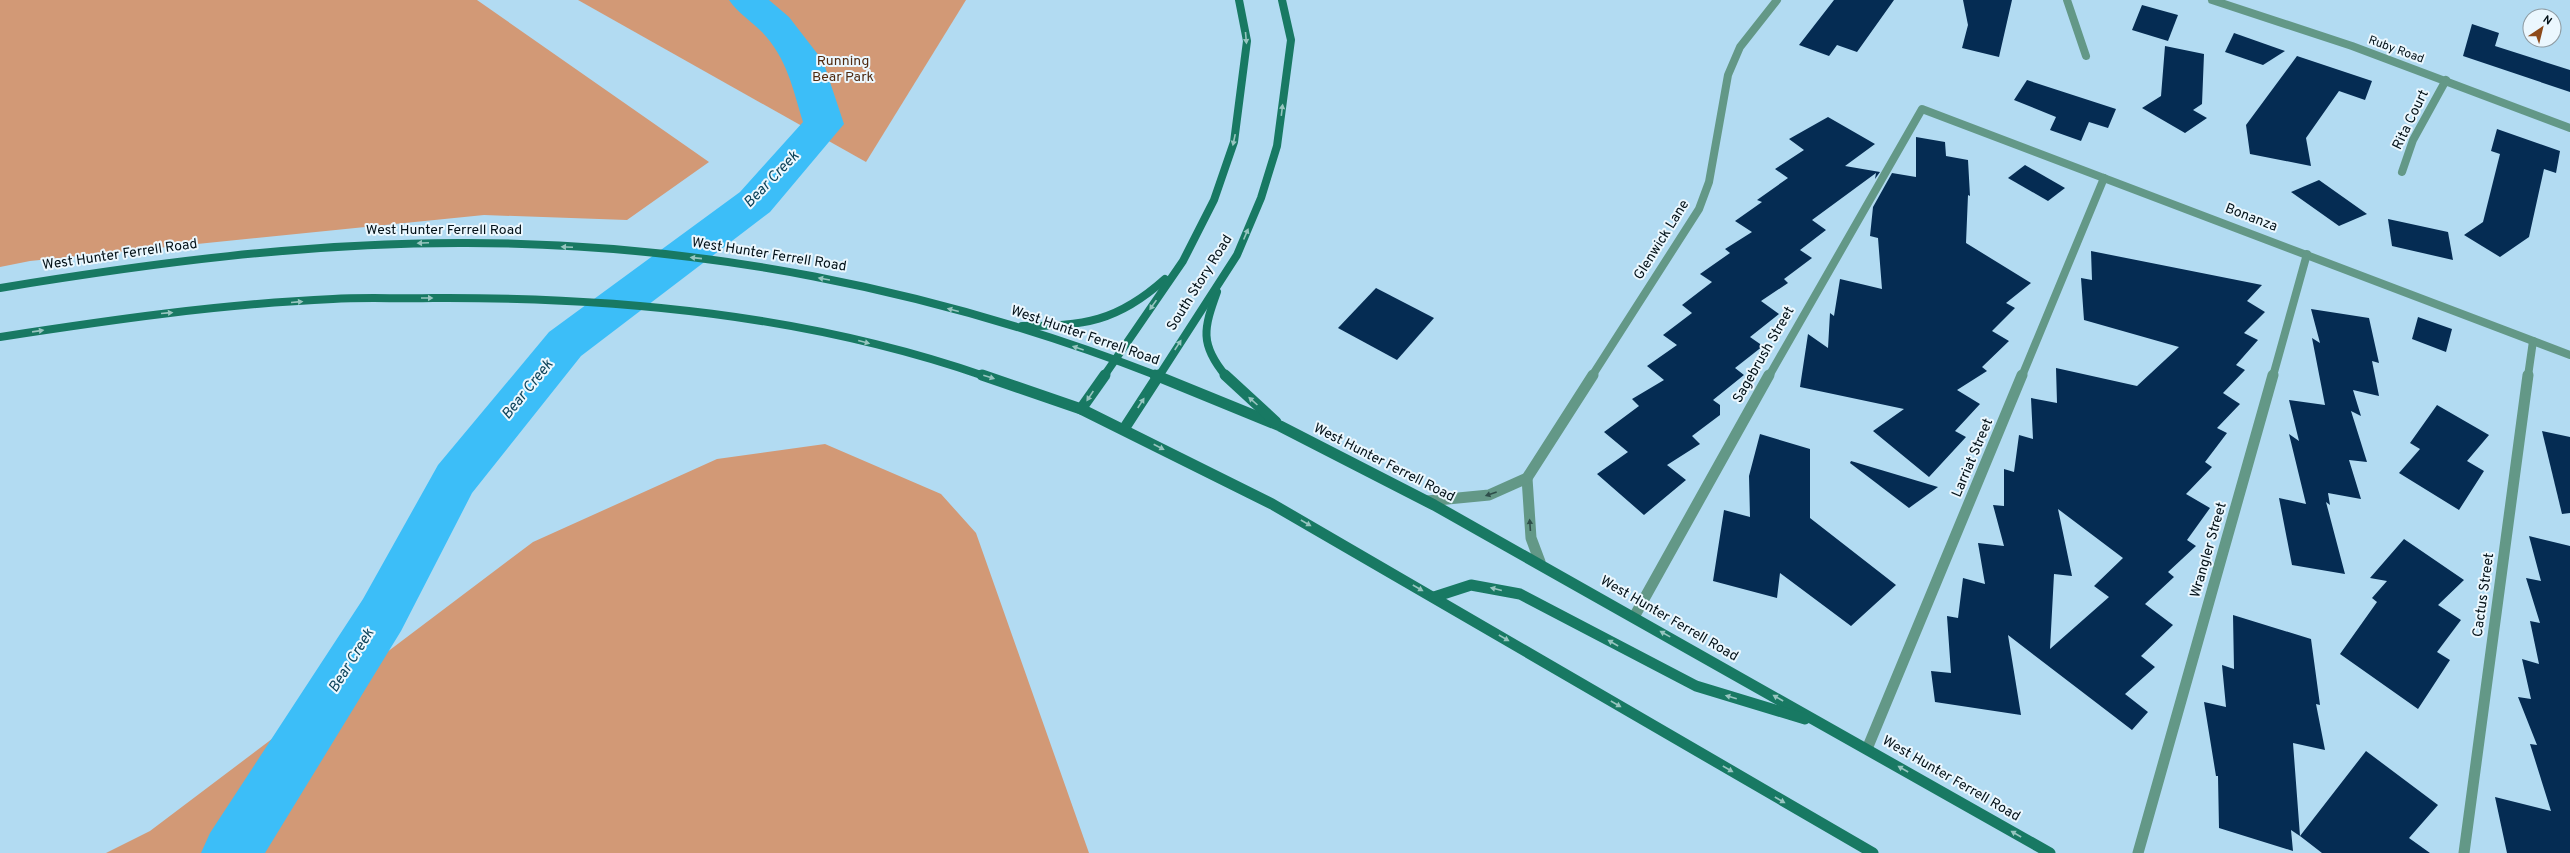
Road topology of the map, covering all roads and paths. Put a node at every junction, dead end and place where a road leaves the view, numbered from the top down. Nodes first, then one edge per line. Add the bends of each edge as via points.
1 (1239, 0) edge
2 (1282, 0) edge
3 (1777, 0) edge
4 (2067, 0) edge
5 (2212, 0) edge
6 (2086, 56) dead end
7 (2446, 80) junction
8 (1922, 109) joint
9 (2570, 128) edge
10 (2402, 172) dead end
11 (2104, 178) junction
12 (2306, 254) junction
13 (1183, 261) junction
14 (1221, 279) junction
15 (0, 288) edge
16 (1013, 326) junction
17 (0, 337) edge
18 (2533, 341) junction
19 (2570, 355) edge
20 (1115, 360) junction
21 (1157, 378) junction
22 (1081, 409) junction
23 (1282, 427) junction
24 (1124, 429) junction
25 (1527, 478) junction
26 (1427, 501) junction
27 (1540, 562) junction
28 (1434, 597) junction
29 (1634, 617) junction
30 (1822, 724) junction
31 (1867, 748) junction
32 (1873, 853) edge
33 (2050, 853) edge
34 (2138, 853) edge
35 (2464, 853) edge

1 -> 13 main road, South Story Road via 1247,41 1234,142 1214,200
14 -> 2 main road, South Story Road via 1237,255 1261,198 1277,146 1291,40
3 - 25 street, Glenwick Lane via 1740,47 1728,75 1709,182 1699,209
4 - 6 street
5 - 7 street, Ruby Road
7 - 9 street, Ruby Road
7 - 10 street, Rita Court via 2413,140
8 - 11 street, Bonanza
8 - 29 street, Sagebrush Street
11 - 12 street, Bonanza
11 - 31 street, Larriat Street
12 - 18 street, Bonanza
12 - 34 street, Wrangler Street
13 - 16 main road via 1146,298 1101,320 1066,327
13 -> 20 main road, South Story Road
21 -> 14 main road, South Story Road
23 -> 14 main road via 1225,377 1211,358 1204,331
16 -> 15 main road, West Hunter Ferrell Road via 863,286 732,262 603,248 461,242 355,245 246,254 88,272
20 -> 16 main road, West Hunter Ferrell Road
17 -> 22 main road via 155,314 333,299 517,298 591,302 668,308 826,332 956,366
18 - 19 street, Bonanza
18 - 35 street, Cactus Street
20 - 21 main road, West Hunter Ferrell Road
20 -> 22 main road, South Story Road
21 - 23 main road, West Hunter Ferrell Road
24 -> 21 main road, South Story Road
22 - 24 main road
23 - 26 main road, West Hunter Ferrell Road
24 -> 28 main road via 1272,504
25 -> 26 street via 1489,496
27 -> 25 street via 1531,538
26 - 27 main road, West Hunter Ferrell Road
27 - 29 main road, West Hunter Ferrell Road
30 -> 28 main road via 1696,686 1641,659 1571,618 1520,594 1471,585
28 -> 32 main road
30 -> 29 main road, West Hunter Ferrell Road
30 - 31 main road, West Hunter Ferrell Road
33 -> 31 main road, West Hunter Ferrell Road

